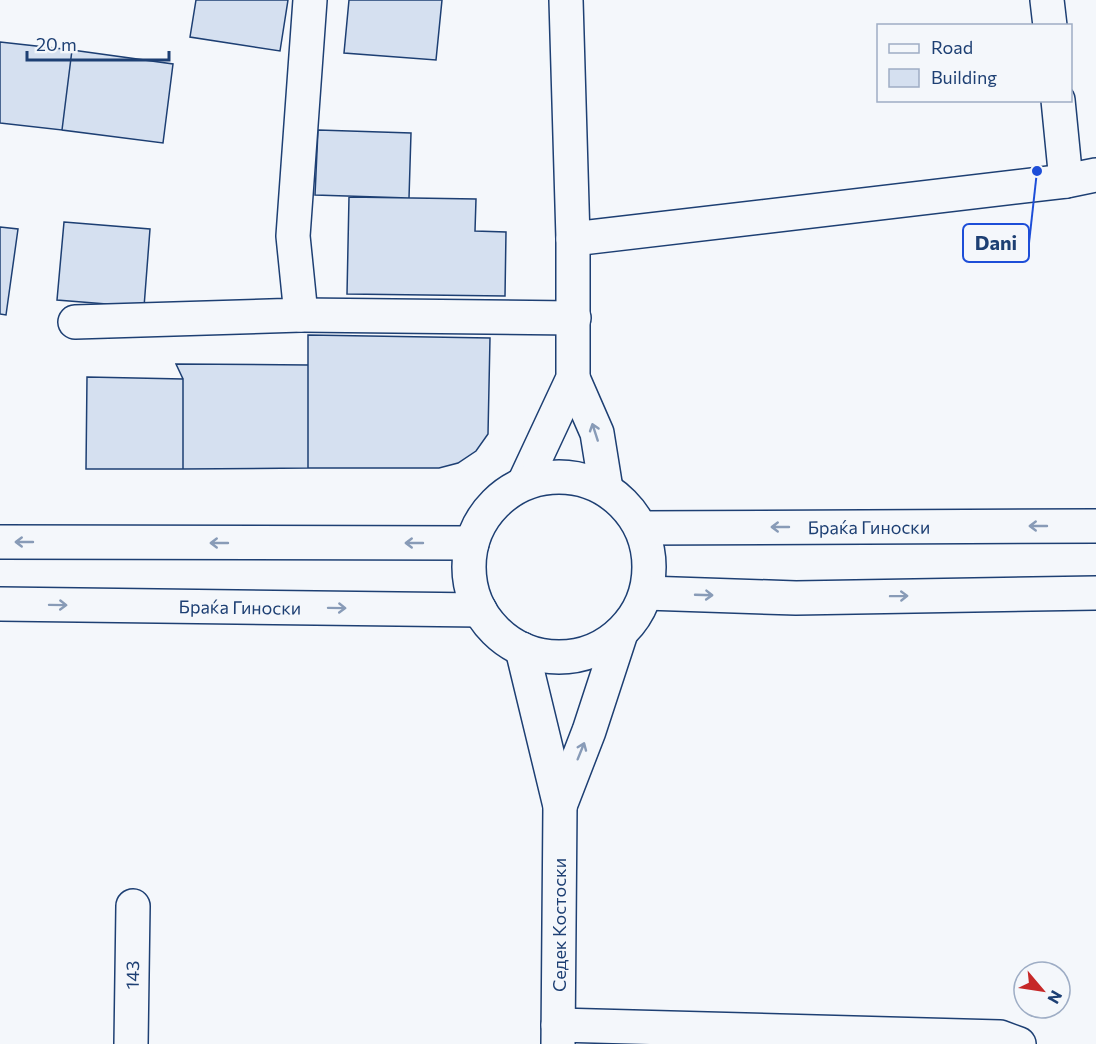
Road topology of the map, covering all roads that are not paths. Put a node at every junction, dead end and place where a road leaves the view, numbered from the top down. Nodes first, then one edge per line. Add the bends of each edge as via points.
1 (310, 0) edge
2 (566, 0) edge
3 (1047, 0) edge
4 (1050, 24) edge
5 (1059, 102) edge
6 (1081, 178) edge
7 (573, 238) junction
8 (301, 315) junction
9 (574, 318) junction
10 (75, 322) dead end
11 (573, 378) junction
12 (524, 483) junction
13 (606, 489) junction
14 (1096, 526) edge
15 (641, 528) junction
16 (0, 542) edge
17 (472, 543) junction
18 (646, 593) junction
19 (1096, 593) edge
20 (0, 604) edge
21 (480, 610) junction
22 (621, 633) junction
23 (522, 649) junction
24 (560, 806) junction
25 (133, 906) dead end
26 (558, 1035) edge
27 (131, 1044) edge
28 (1019, 1044) edge

1 - 8 street via 293,236
2 - 7 street
3 - 4 street
5 - 6 street
6 - 7 street
7 - 9 street
8 - 9 street
8 - 10 street
9 - 11 street
11 - 12 street
13 -> 11 street via 597,434
12 - 13 street via 552,476 580,479
12 - 17 street via 501,498 483,518
13 - 15 street via 627,506
14 -> 15 street, Браќа Гиноски
15 - 18 street via 650,572
17 -> 16 street
17 - 21 street via 469,566
18 -> 19 street via 796,598
18 - 22 street via 636,615
20 -> 21 street, Браќа Гиноски
21 - 23 street via 498,633
22 - 23 street via 599,648 574,656 548,656
24 -> 22 street
23 - 24 street
24 - 26 street, Седек Костоски
25 - 27 street, 143
26 - 28 street via 1000,1037

